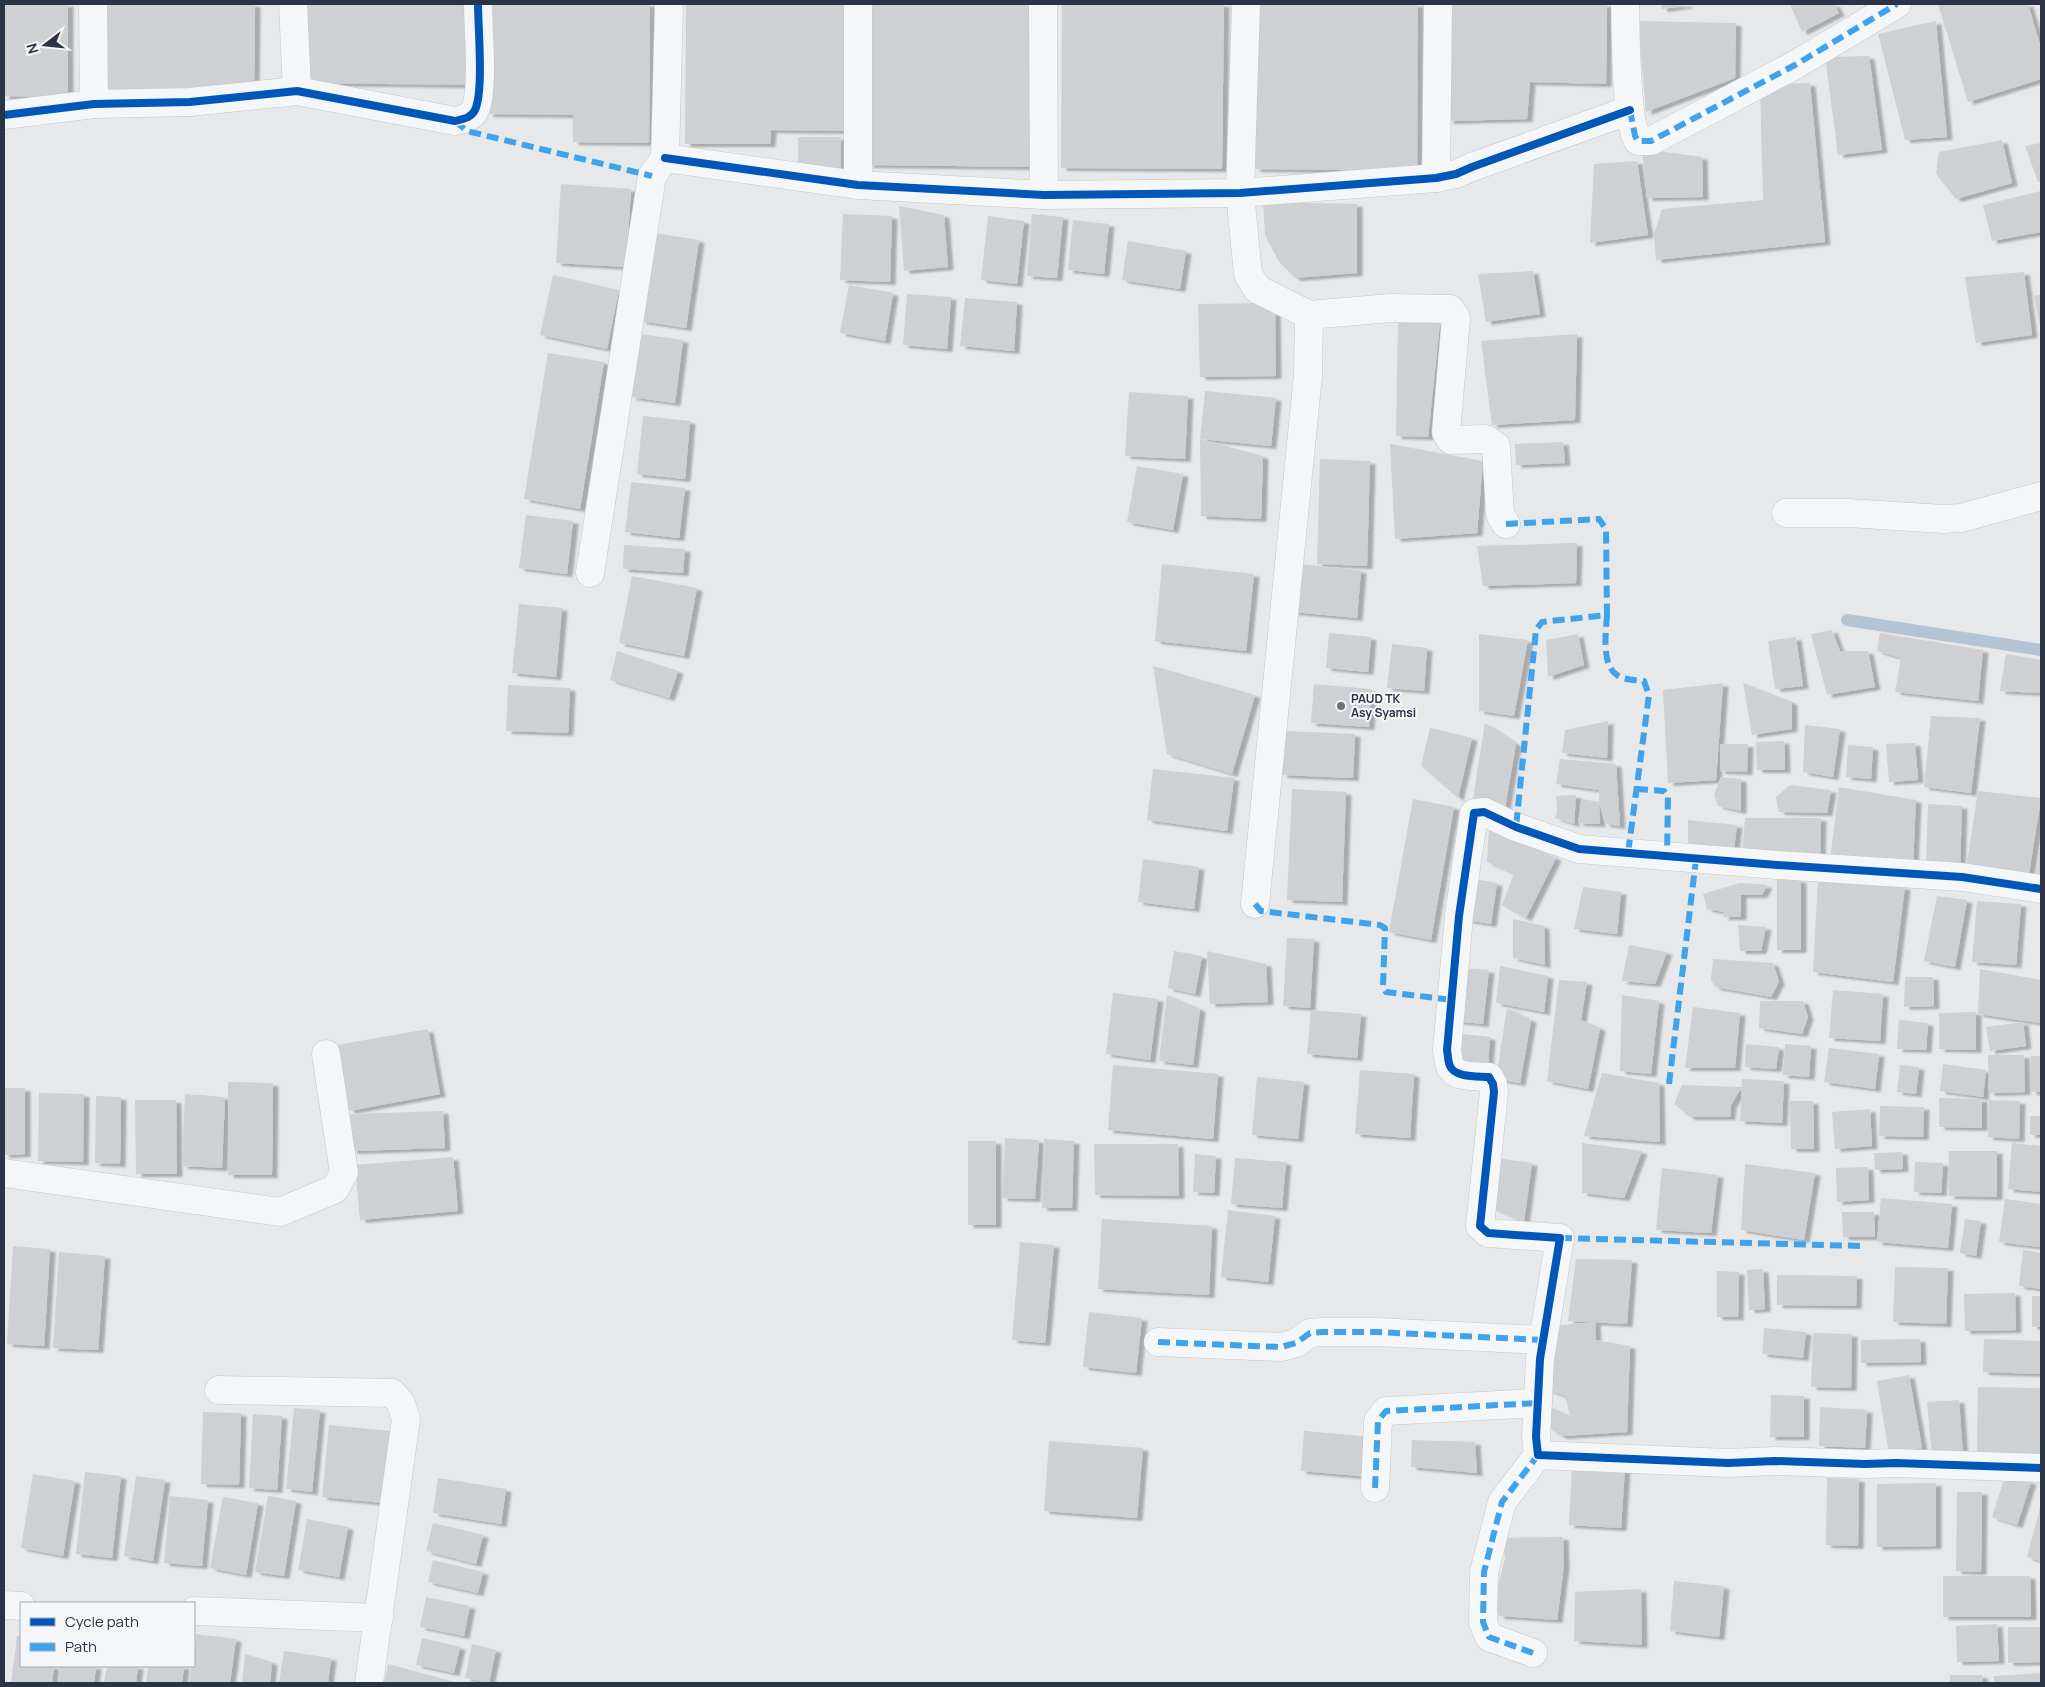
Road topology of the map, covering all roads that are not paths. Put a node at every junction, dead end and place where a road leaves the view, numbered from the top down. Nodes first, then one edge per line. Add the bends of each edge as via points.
1 (93, 4) edge
2 (293, 4) edge
3 (478, 4) edge
4 (669, 4) edge
5 (858, 4) edge
6 (1043, 4) edge
7 (1246, 4) edge
8 (1438, 4) edge
9 (1625, 4) edge
10 (1897, 4) edge
11 (297, 91) junction
12 (94, 104) junction
13 (4, 115) edge
14 (1633, 122) junction
15 (661, 164) junction
16 (1436, 178) junction
17 (858, 185) junction
18 (1240, 193) junction
19 (1044, 195) junction
20 (1309, 315) junction
21 (2041, 496) edge
22 (1786, 513) dead end
23 (1506, 524) dead end
24 (590, 573) dead end
25 (2041, 889) edge
26 (1255, 904) dead end
27 (326, 1054) dead end
28 (4, 1174) edge
29 (1543, 1340) junction
30 (1158, 1342) dead end
31 (219, 1390) dead end
32 (1538, 1403) junction
33 (1538, 1455) junction
34 (2041, 1468) edge
35 (1375, 1488) dead end
36 (4, 1605) edge
37 (20, 1606) edge
38 (195, 1611) edge
39 (378, 1618) junction
40 (1533, 1653) dead end
41 (369, 1683) edge

1 - 12 street
2 - 11 street
3 - 11 street via 479,92 475,111 468,118 455,121
4 - 15 street
5 - 17 street
6 - 19 street
7 - 18 street
8 - 16 street
9 - 14 street
10 - 14 street via 1795,66 1651,141 1638,140
11 - 12 street via 190,102
12 - 13 street
14 - 16 street
15 - 17 street
15 - 24 street via 652,176
16 - 18 street
17 - 19 street
18 - 19 street
18 - 20 street via 1248,274 1257,289
20 - 23 street via 1391,308 1450,309 1456,318 1446,432 1451,440 1486,439 1496,446 1500,514
20 - 26 street via 1308,375
21 - 22 street via 1961,518
25 - 29 street via 1962,877 1777,866 1579,849 1484,812 1474,813 1459,916 1447,1050 1449,1066 1461,1074 1489,1077 1493,1084 1480,1226 1488,1233 1560,1238
27 - 28 street via 344,1173 335,1189 280,1212
29 - 30 street via 1376,1332 1310,1333 1296,1343 1281,1346
29 - 32 street
31 - 39 street via 392,1393 401,1403 406,1419
32 - 33 street
32 - 35 street via 1386,1411 1378,1421
33 - 34 street via 1728,1463 1896,1462
33 - 40 street via 1502,1502 1484,1572 1483,1622 1488,1637
36 - 37 street
38 - 39 street
39 - 41 street

